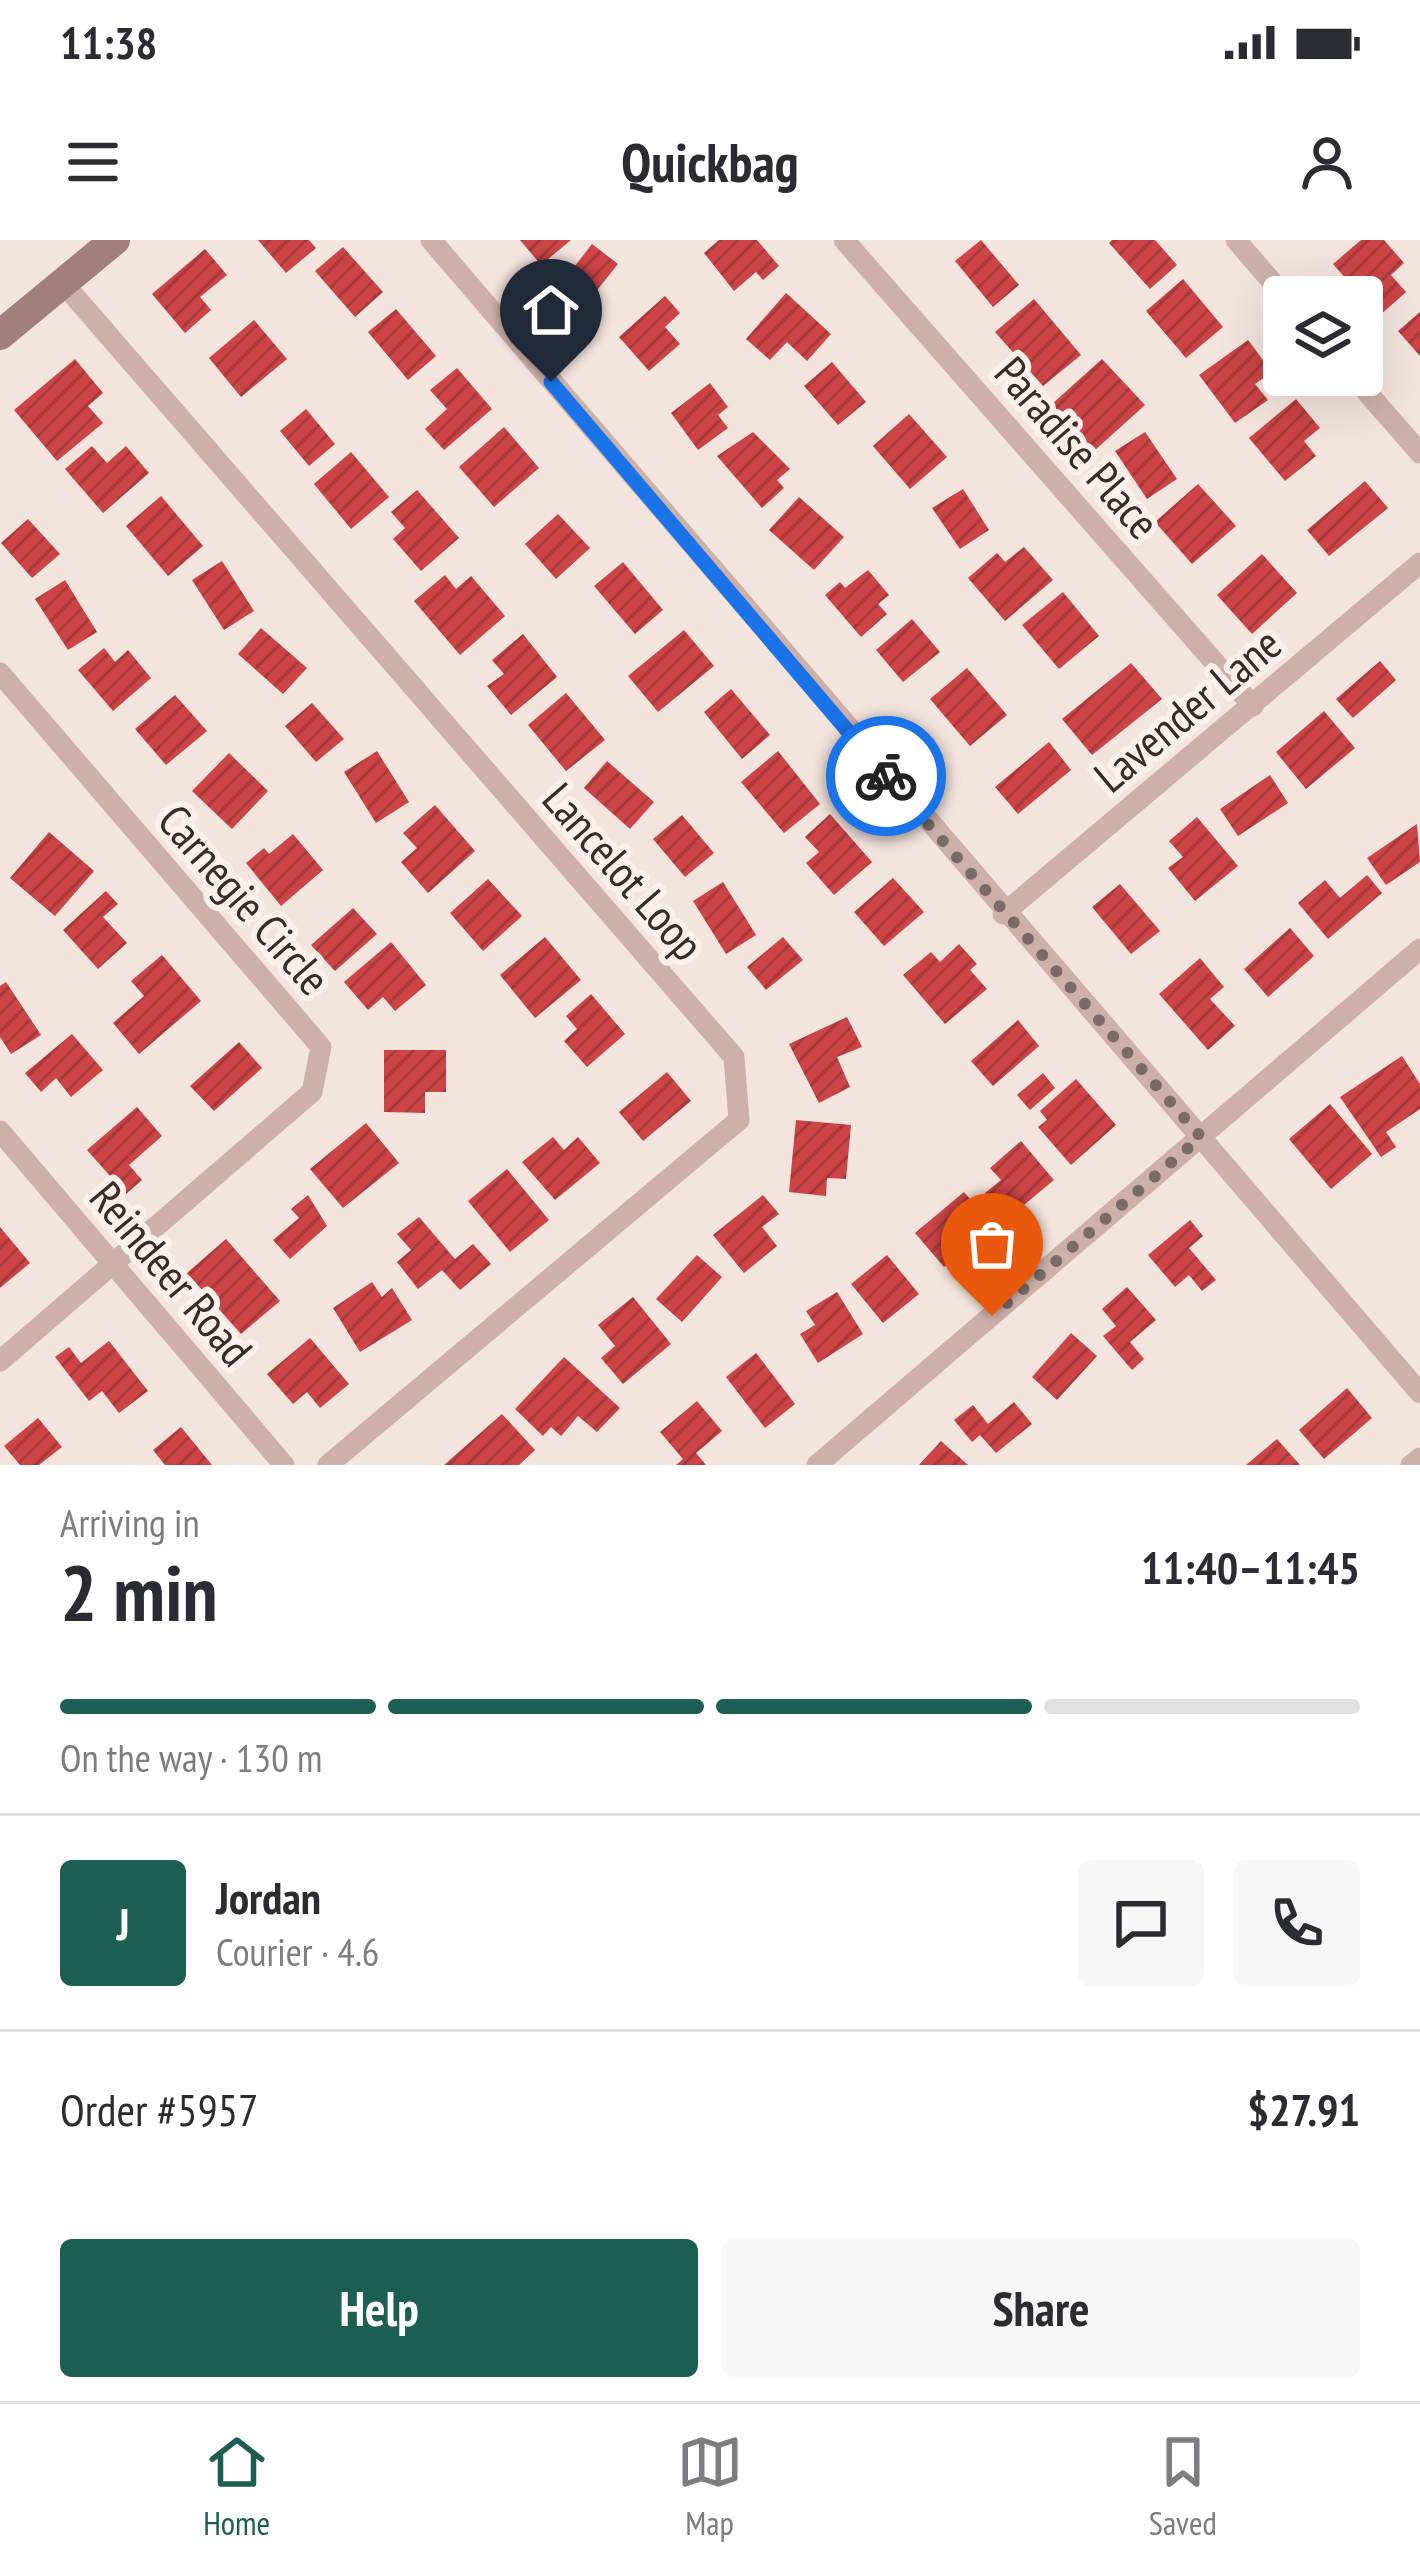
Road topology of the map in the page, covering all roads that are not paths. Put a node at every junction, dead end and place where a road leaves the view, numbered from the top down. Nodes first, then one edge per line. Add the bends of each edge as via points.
1 (115, 240) edge
2 (431, 240) edge
3 (844, 240) edge
4 (1236, 240) edge
5 (1267, 276) edge
6 (63, 283) junction
7 (0, 335) edge
8 (1370, 396) edge
9 (1420, 453) edge
10 (1420, 563) edge
11 (0, 673) edge
12 (1253, 706) junction
13 (1004, 914) junction
14 (1420, 949) edge
15 (0, 1131) edge
16 (1201, 1137) junction
17 (113, 1263) junction
18 (0, 1360) edge
19 (1420, 1394) edge
20 (1420, 1458) edge
21 (284, 1465) edge
22 (328, 1465) edge
23 (817, 1465) edge
24 (1412, 1465) edge

1 - 6 street
2 - 13 street
3 - 12 street, Paradise Place
4 - 5 street
6 - 7 street
6 - 22 street, Lancelot Loop via 734,1057 739,1120
8 - 9 street
10 - 12 street, Lavender Lane
11 - 17 street, Carnegie Circle via 321,1047 312,1092
12 - 13 street, Lavender Lane
13 - 16 street
14 - 16 street
15 - 17 street, Reindeer Road
16 - 19 street
16 - 23 street
17 - 18 street, Carnegie Circle
17 - 21 street, Reindeer Road
20 - 24 street

